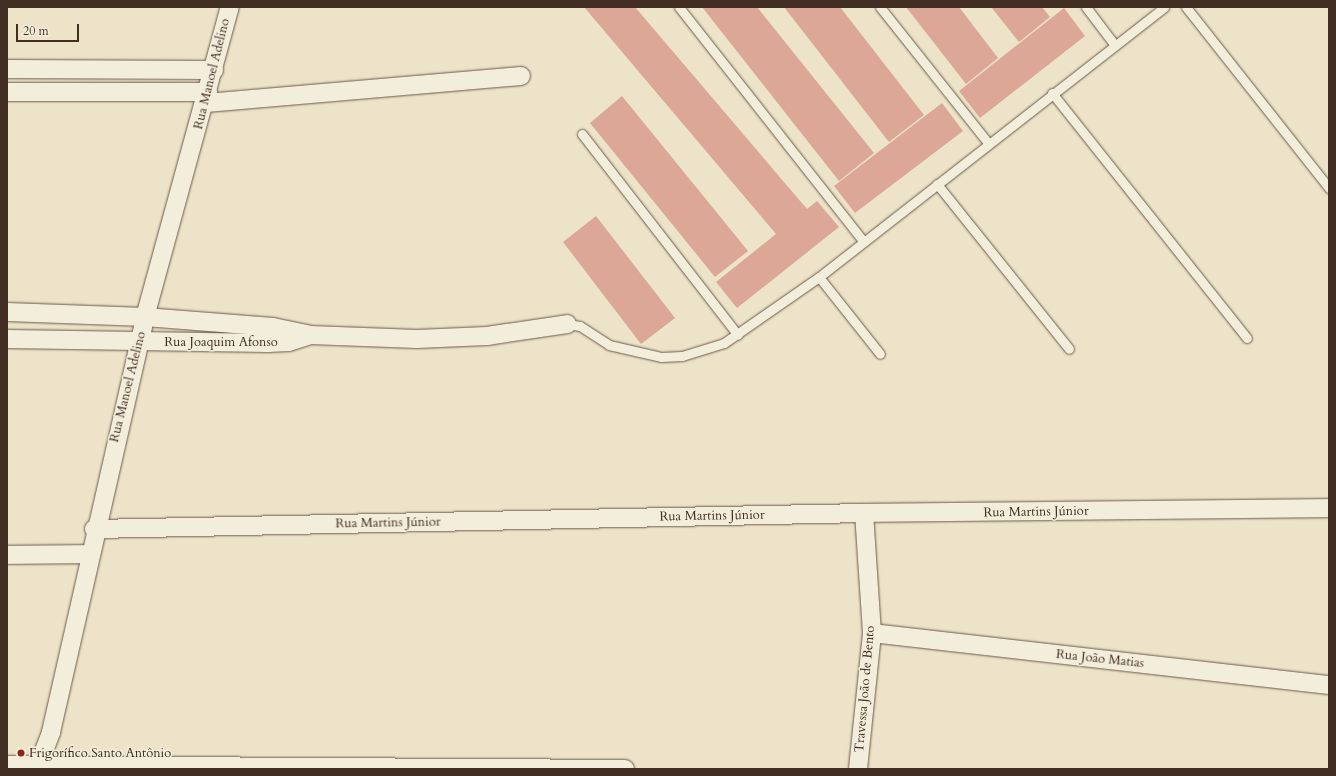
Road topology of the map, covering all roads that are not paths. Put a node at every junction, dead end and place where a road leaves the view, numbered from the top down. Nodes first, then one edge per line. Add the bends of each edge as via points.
1 (230, 7) edge
2 (679, 7) edge
3 (880, 7) edge
4 (1086, 7) edge
5 (1164, 7) edge
6 (1186, 7) edge
7 (1114, 44) junction
8 (7, 69) edge
9 (214, 70) junction
10 (521, 76) dead end
11 (7, 92) edge
12 (1052, 93) junction
13 (207, 97) junction
14 (582, 134) dead end
15 (988, 143) junction
16 (937, 184) junction
17 (1329, 188) edge
18 (863, 240) junction
19 (819, 277) junction
20 (9, 312) edge
21 (145, 317) junction
22 (567, 324) joint
23 (310, 335) junction
24 (738, 335) junction
25 (1247, 338) dead end
26 (9, 339) edge
27 (139, 341) junction
28 (1069, 349) dead end
29 (880, 354) dead end
30 (1329, 508) edge
31 (864, 513) junction
32 (94, 529) junction
33 (89, 554) junction
34 (7, 555) edge
35 (872, 633) junction
36 (1329, 685) edge
37 (7, 765) edge
38 (38, 767) edge
39 (625, 769) edge
40 (858, 769) edge

1 - 9 street, Rua Manoel Adelino
2 - 18 lane
3 - 15 lane
4 - 7 lane
5 - 7 lane
6 - 17 lane
7 - 12 lane
8 - 9 street
9 - 13 street, Rua Manoel Adelino
10 - 13 street
11 - 13 street
12 - 15 lane
12 - 25 lane
13 - 21 street, Rua Manoel Adelino
14 - 24 lane
15 - 16 lane
16 - 18 lane
16 - 28 lane
18 - 19 lane
19 - 24 lane
19 - 29 lane
20 - 21 street, Rua Joaquim Afonso
20 - 26 street, Rua Joaquim Afonso
21 - 23 street, Rua Joaquim Afonso via 273,327
21 - 27 street, Rua Manoel Adelino
22 - 23 street, Rua Joaquim Afonso via 448,338
22 - 24 lane via 580,326 609,345 661,357 694,353
23 - 27 street, Rua Joaquim Afonso via 289,342 268,343
26 - 27 street, Rua Joaquim Afonso
27 - 32 street, Rua Manoel Adelino
30 - 31 street, Rua Martins Júnior
31 - 32 street, Rua Martins Júnior
31 - 35 street, Travessa João de Bento
32 - 33 street, Rua Manoel Adelino
33 - 34 street
33 - 38 street, Rua Manoel Adelino via 51,732
35 - 36 street, Rua João Matias
35 - 40 street, Travessa João de Bento
37 - 38 street
38 - 39 street

